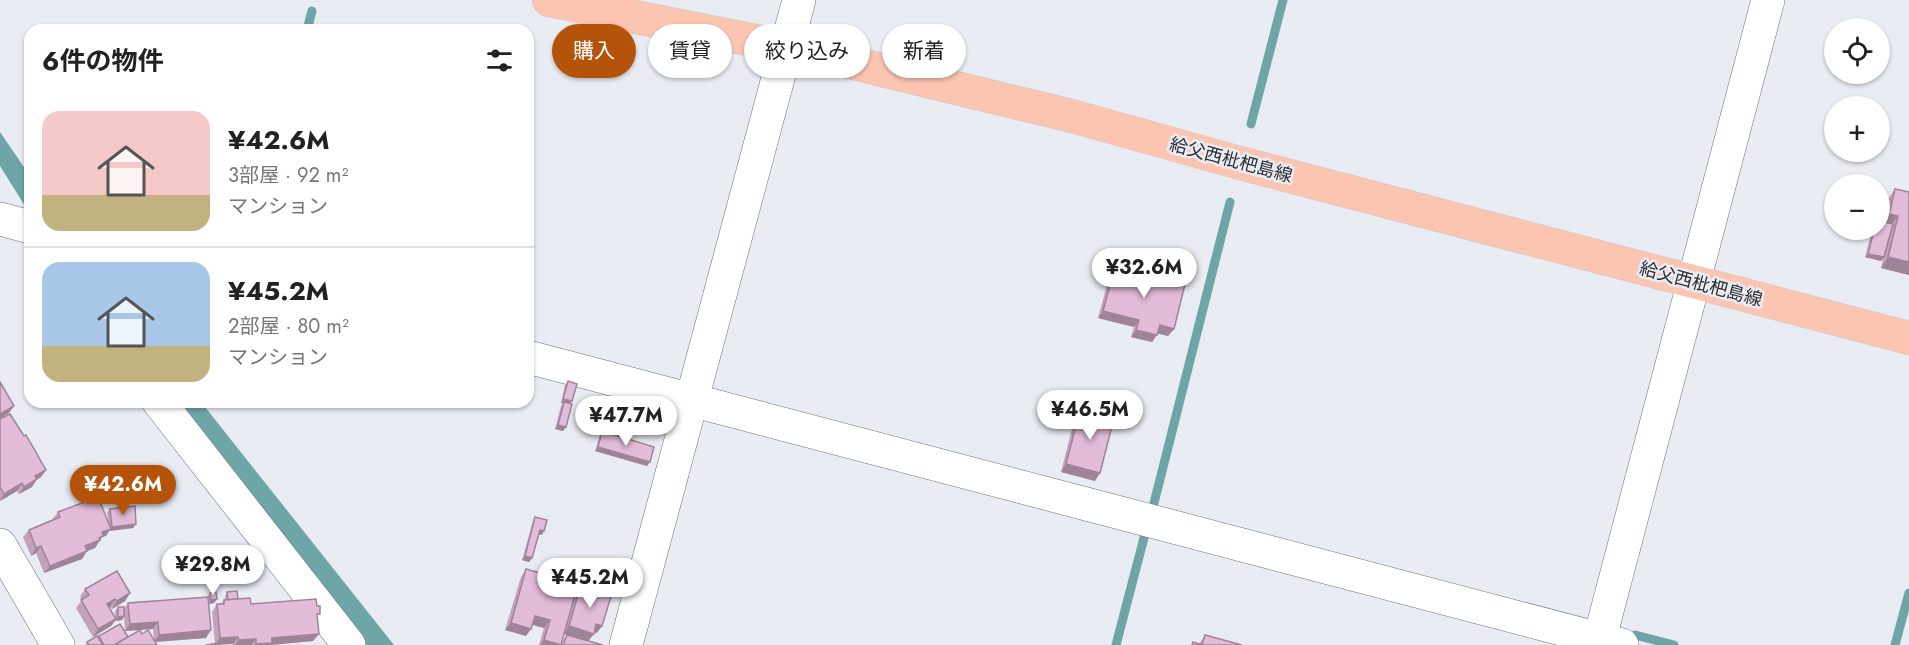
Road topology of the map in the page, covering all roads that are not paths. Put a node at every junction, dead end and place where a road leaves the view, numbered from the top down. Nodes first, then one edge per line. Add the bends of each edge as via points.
1 (549, 0) edge
2 (799, 0) edge
3 (1768, 0) edge
4 (793, 24) edge
5 (744, 39) edge
6 (870, 67) edge
7 (779, 78) edge
8 (1694, 282) junction
9 (1909, 338) edge
10 (534, 359) edge
11 (692, 400) junction
12 (164, 408) edge
13 (0, 545) edge
14 (1607, 643) edge
15 (58, 645) edge
16 (349, 645) edge
17 (626, 645) edge

1 - 5 main road, 給父西枇杷島線
2 - 4 street
3 - 8 street
6 - 8 main road, 給父西枇杷島線 via 1072,116
7 - 11 street
8 - 9 main road, 給父西枇杷島線
8 - 14 street
10 - 11 street
11 - 14 street
11 - 17 street
12 - 16 street
13 - 15 street

